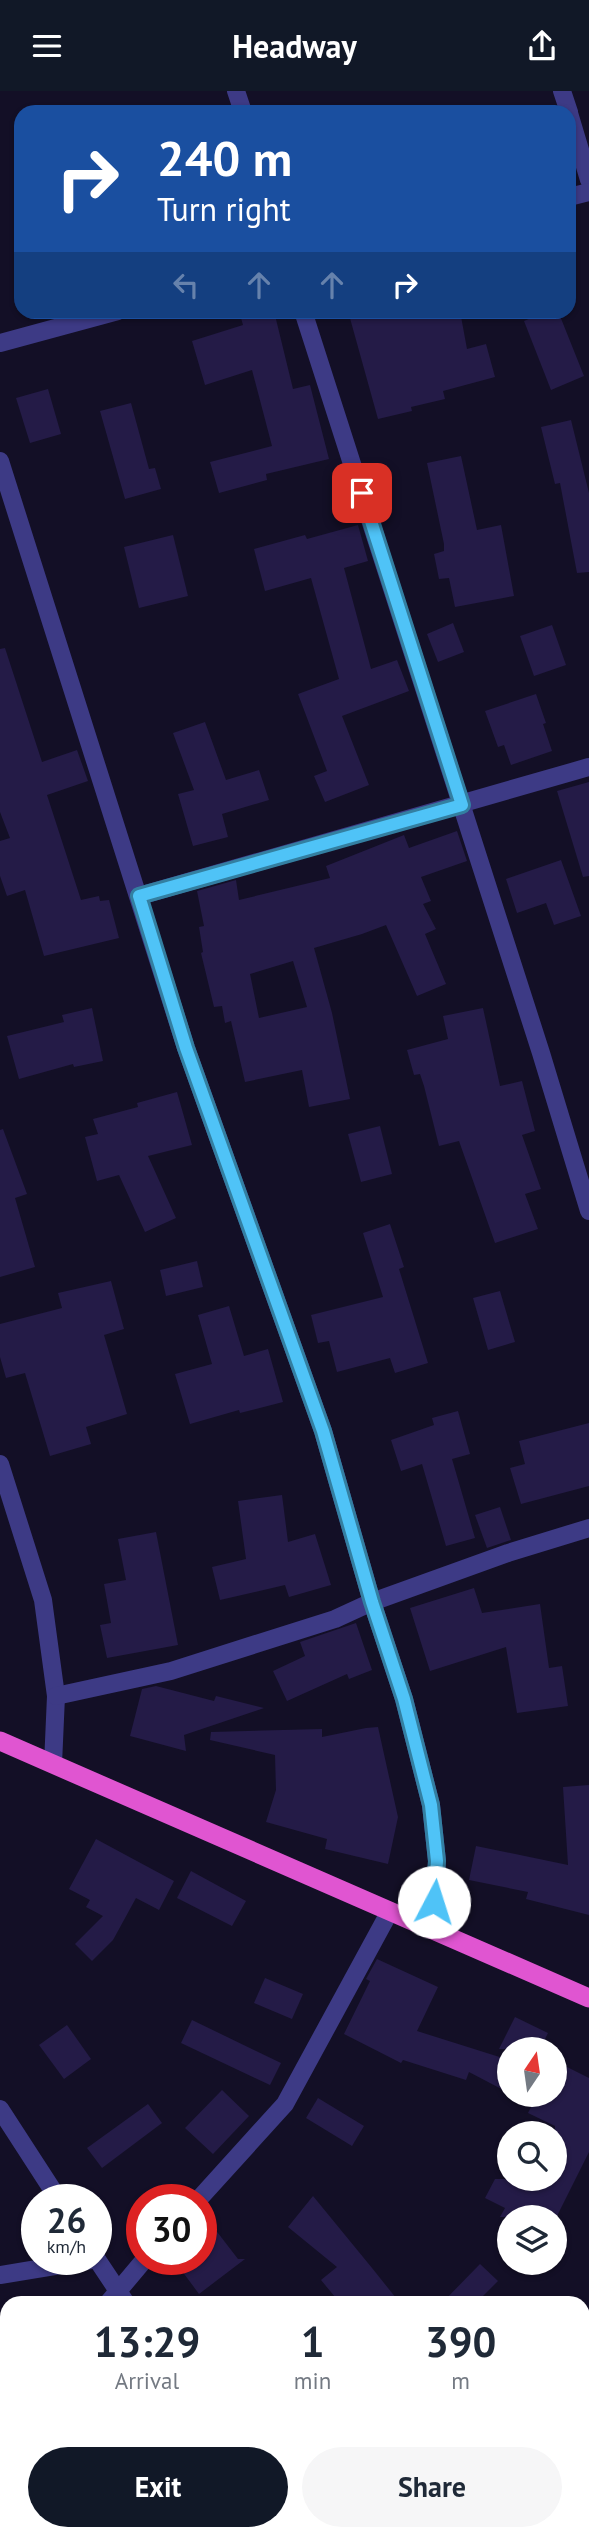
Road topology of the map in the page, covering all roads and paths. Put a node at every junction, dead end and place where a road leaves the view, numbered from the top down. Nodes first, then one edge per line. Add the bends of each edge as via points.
1 (576, 136) edge
2 (589, 180) edge
3 (88, 319) edge
4 (306, 319) edge
5 (0, 343) edge
6 (0, 461) edge
7 (589, 768) edge
8 (462, 805) junction
9 (139, 896) junction
10 (589, 1211) edge
11 (0, 1464) edge
12 (589, 1528) edge
13 (372, 1602) junction
14 (55, 1696) junction
15 (0, 1741) edge
16 (53, 1764) junction
17 (390, 1911) junction
18 (425, 1927) junction
19 (589, 1998) edge
20 (0, 2109) edge
21 (49, 2184) edge
22 (212, 2184) edge
23 (21, 2272) edge
24 (0, 2275) edge
25 (105, 2275) edge
26 (134, 2275) edge
27 (116, 2296) edge
28 (119, 2296) edge

1 - 2 street
3 - 5 street
4 - 8 street
6 - 9 street
7 - 8 street
8 - 9 street
8 - 10 street
9 - 13 street via 186,1048 323,1431
11 - 14 street via 43,1600
12 - 13 street
13 - 14 street via 335,1619 171,1671
13 - 18 street via 404,1699 431,1805 437,1861 434,1902
14 - 16 street
15 - 16 highway
16 - 17 highway
17 - 18 highway
17 - 22 street via 285,2104
18 - 19 highway
20 - 21 street
23 - 24 street
25 - 27 street
26 - 28 street

